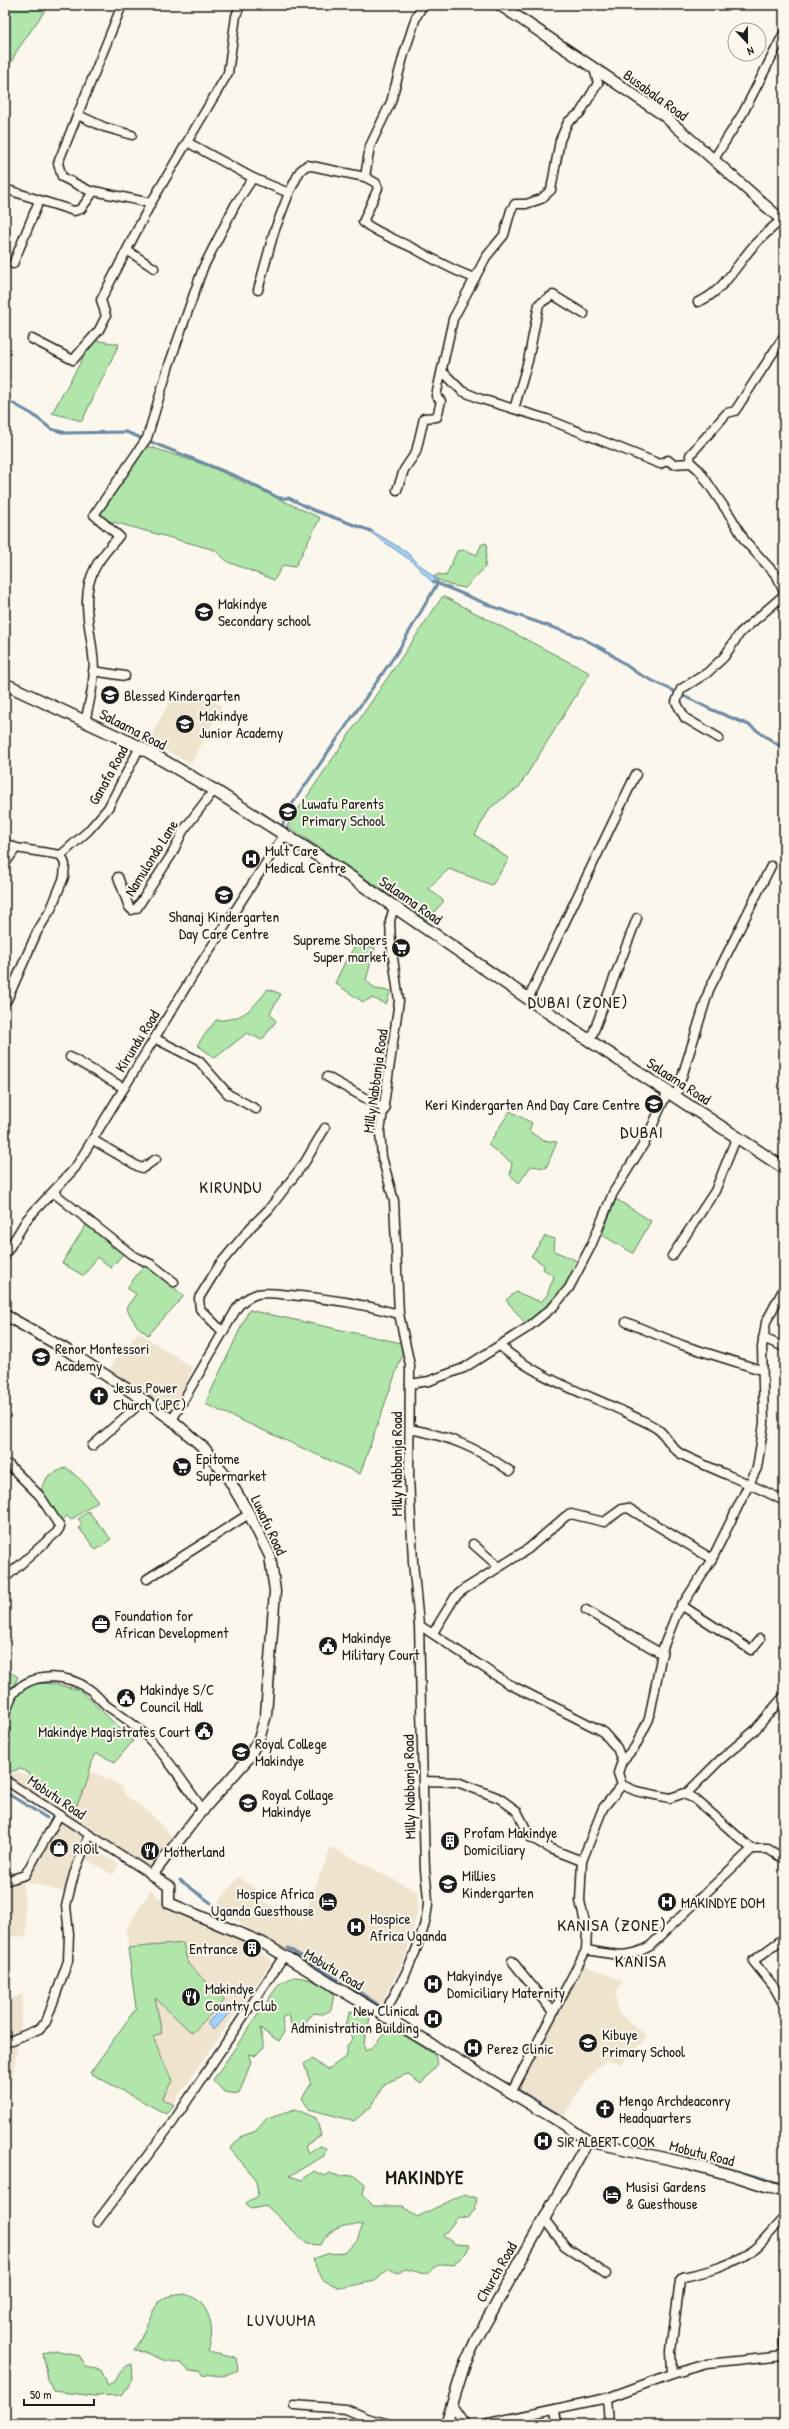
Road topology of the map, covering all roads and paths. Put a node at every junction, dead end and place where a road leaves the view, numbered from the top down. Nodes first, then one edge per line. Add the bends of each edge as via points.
1 (122, 5) edge
2 (240, 5) edge
3 (423, 5) edge
4 (500, 5) edge
5 (784, 33) edge
6 (594, 69) junction
7 (78, 115) junction
8 (132, 135) dead end
9 (186, 142) junction
10 (714, 159) junction
11 (365, 177) junction
12 (253, 178) junction
13 (5, 189) edge
14 (92, 192) junction
15 (289, 193) junction
16 (40, 201) junction
17 (151, 203) junction
18 (783, 221) edge
19 (128, 252) junction
20 (13, 264) dead end
21 (154, 268) dead end
22 (475, 278) junction
23 (258, 290) dead end
24 (698, 302) dead end
25 (584, 314) dead end
26 (784, 336) edge
27 (32, 339) dead end
28 (442, 371) junction
29 (514, 409) junction
30 (691, 463) junction
31 (397, 490) dead end
32 (784, 594) edge
33 (93, 671) junction
34 (125, 676) dead end
35 (5, 684) edge
36 (85, 722) junction
37 (719, 738) dead end
38 (140, 747) junction
39 (636, 774) dead end
40 (214, 790) junction
41 (284, 835) junction
42 (5, 843) edge
43 (16, 848) junction
44 (61, 855) junction
45 (5, 864) edge
46 (771, 866) dead end
47 (118, 876) dead end
48 (394, 907) junction
49 (637, 918) dead end
50 (528, 999) junction
51 (7, 1000) dead end
52 (156, 1039) junction
53 (590, 1041) junction
54 (70, 1057) dead end
55 (328, 1077) dead end
56 (124, 1088) junction
57 (672, 1094) junction
58 (385, 1109) junction
59 (256, 1110) dead end
60 (325, 1128) dead end
61 (737, 1136) junction
62 (93, 1140) junction
63 (156, 1159) dead end
64 (784, 1168) edge
65 (54, 1193) junction
66 (5, 1255) edge
67 (672, 1256) dead end
68 (174, 1282) dead end
69 (784, 1288) edge
70 (399, 1314) junction
71 (5, 1315) edge
72 (626, 1322) dead end
73 (223, 1332) junction
74 (763, 1338) junction
75 (500, 1346) junction
76 (784, 1347) edge
77 (761, 1370) junction
78 (410, 1384) junction
79 (144, 1400) junction
80 (172, 1420) junction
81 (410, 1429) junction
82 (92, 1446) dead end
83 (9, 1465) dead end
84 (510, 1471) dead end
85 (750, 1483) junction
86 (784, 1501) edge
87 (250, 1514) junction
88 (473, 1544) dead end
89 (712, 1559) junction
90 (499, 1567) junction
91 (5, 1578) edge
92 (147, 1579) dead end
93 (680, 1605) junction
94 (586, 1610) dead end
95 (419, 1626) junction
96 (433, 1633) junction
97 (760, 1639) dead end
98 (662, 1654) junction
99 (5, 1688) edge
100 (12, 1695) junction
101 (784, 1696) edge
102 (5, 1714) edge
103 (622, 1761) junction
104 (5, 1780) edge
105 (424, 1781) junction
106 (622, 1785) junction
107 (684, 1794) junction
108 (204, 1811) junction
109 (58, 1816) junction
110 (88, 1836) junction
111 (752, 1849) junction
112 (784, 1859) edge
113 (582, 1861) junction
114 (152, 1875) junction
115 (5, 1881) edge
116 (784, 1938) edge
117 (586, 1950) junction
118 (284, 1956) junction
119 (512, 1961) dead end
120 (784, 2005) edge
121 (553, 2012) junction
122 (382, 2016) junction
123 (5, 2043) edge
124 (511, 2093) junction
125 (588, 2141) junction
126 (784, 2192) edge
127 (784, 2218) edge
128 (544, 2219) junction
129 (97, 2222) dead end
130 (606, 2274) dead end
131 (784, 2334) edge
132 (784, 2347) edge
133 (784, 2356) edge
134 (672, 2374) junction
135 (607, 2398) junction
136 (452, 2405) junction
137 (294, 2406) dead end
138 (556, 2409) junction
139 (390, 2424) edge
140 (446, 2424) edge
141 (465, 2424) edge
142 (484, 2424) edge
143 (558, 2424) edge
144 (609, 2424) edge

1 - 7 street
2 - 9 street via 236,16 228,73
3 - 11 street via 416,17 391,102 370,146
4 - 6 street, Busabala Road
5 - 10 street via 743,114
6 - 10 street, Busabala Road via 662,114
6 - 22 street via 598,83 580,113 568,122 560,140 551,190 541,199 526,204 515,204 504,235 486,257
7 - 8 street via 104,127
7 - 14 street via 58,168 62,177
9 - 12 street
9 - 17 street
10 - 18 street, Busabala Road
11 - 15 street via 307,164 300,171
11 - 22 street via 376,183 378,188 363,222 392,240 414,248 450,269
12 - 15 street
12 - 33 street via 235,205 203,268 145,440 94,515 119,536 95,568 86,600 89,636 94,656
13 - 16 street
14 - 16 street via 81,209 74,211
14 - 17 street
15 - 23 street via 274,232
16 - 20 street
17 - 19 street
18 - 24 street via 757,242 713,295
19 - 21 street
19 - 27 street via 100,300 106,316 99,330 73,360
22 - 28 street via 453,319
25 - 29 street via 553,295 539,304 528,361
26 - 30 street via 735,411 727,412 690,455
28 - 29 street via 462,391
28 - 31 street via 436,396 441,401 437,417 424,418 416,452 404,470
29 - 30 street via 547,419 660,464 668,460 673,464
30 - 32 street via 699,470 745,541 777,576
32 - 37 street via 740,633 724,657 707,673 681,689 676,702 685,718
33 - 34 street
33 - 36 street
35 - 36 main road, Salaama Road
36 - 38 main road, Salaama Road
38 - 40 main road, Salaama Road
38 - 44 street, Ganafa Road via 108,808 88,831
39 - 50 street
40 - 41 main road, Salaama Road
40 - 47 street, Namulondo Lane via 183,831 172,854 137,908 132,910 129,907
41 - 48 main road, Salaama Road
41 - 52 street, Kirundu Road via 192,977
42 - 43 street
43 - 44 street
43 - 45 street
44 - 51 street via 65,864 64,878
46 - 57 street via 709,990 688,1061
48 - 50 main road, Salaama Road
48 - 58 street, Milly Nabbanja Road via 390,921 391,943 400,1001
49 - 53 street
50 - 53 main road, Salaama Road
52 - 56 street, Kirundu Road
52 - 59 street via 199,1061 228,1094
53 - 57 main road, Salaama Road
54 - 56 street
55 - 58 street
56 - 62 street, Kirundu Road
57 - 61 main road, Salaama Road
57 - 75 street via 613,1192 570,1288 543,1316
58 - 70 street, Milly Nabbanja Road via 380,1132 380,1148 394,1201
60 - 73 street via 301,1168 220,1264 199,1298 200,1309
61 - 64 main road, Salaama Road
61 - 67 street via 715,1191
62 - 63 street via 139,1167 143,1168
62 - 65 street, Kirundu Road via 75,1168
65 - 66 street, Kirundu Road via 27,1219
65 - 68 street via 132,1255 151,1264
69 - 74 street via 766,1322
70 - 73 street via 342,1300 258,1294 241,1303
70 - 78 street, Milly Nabbanja Road via 410,1365
71 - 79 street, Luwafu Road via 65,1349
72 - 77 street via 682,1345
73 - 80 street
74 - 76 street
74 - 77 street
75 - 78 street via 453,1373
75 - 85 street via 512,1356 556,1381 647,1423 662,1433 674,1450 683,1455
77 - 85 street via 764,1423 760,1457
78 - 81 street, Milly Nabbanja Road
79 - 80 street, Luwafu Road
79 - 82 street
80 - 87 street, Luwafu Road via 213,1458
81 - 84 street via 439,1434 460,1442
81 - 95 street, Milly Nabbanja Road via 411,1526
83 - 91 street via 40,1496 60,1527 58,1532
85 - 86 street
85 - 89 street
87 - 92 street
87 - 108 street, Luwafu Road via 270,1556 275,1591 266,1715 259,1739 247,1760
88 - 90 street
89 - 90 street via 628,1508 622,1508 604,1522 577,1515 566,1516 528,1549
89 - 93 street
90 - 96 street via 455,1597
93 - 97 street via 751,1650
93 - 98 street
94 - 98 street
95 - 96 street
95 - 105 street, Milly Nabbanja Road
96 - 103 street via 507,1683 602,1731 616,1748
98 - 103 street via 649,1719 635,1747
99 - 100 street
100 - 102 street
100 - 108 street via 23,1684 40,1678 73,1681 89,1690 141,1732 160,1752
101 - 107 street via 754,1730
103 - 106 street via 618,1774
104 - 109 street, Mobutu Road
105 - 113 street via 457,1782 498,1798 517,1811 530,1837 551,1849
105 - 122 street, Milly Nabbanja Road via 428,1904 409,1966 393,2000
106 - 107 street via 655,1796 670,1798
106 - 113 street via 596,1820
107 - 111 street via 695,1799
108 - 114 street, Luwafu Road
109 - 110 street, Mobutu Road
109 - 115 street via 25,1874
110 - 114 street, Mobutu Road
110 - 123 street via 66,1906 68,1961 46,2022 39,2029
111 - 112 street via 768,1849
111 - 117 street via 650,1946 637,1954 623,1956
113 - 117 street via 580,1901 587,1932
114 - 118 street, Mobutu Road via 169,1886 169,1903 263,1943
116 - 120 street via 752,1961 774,1987
117 - 121 street
118 - 122 street, Mobutu Road
118 - 129 street via 173,2122
119 - 121 street
121 - 124 street
122 - 124 street, Mobutu Road
124 - 125 street, Mobutu Road
125 - 126 street, Mobutu Road via 689,2164
125 - 128 street, Church Road
127 - 134 street via 745,2256 680,2280 671,2351
128 - 130 street via 565,2246
128 - 136 street, Church Road via 476,2340 464,2366
131 - 132 street
133 - 134 street via 729,2360
134 - 135 street
135 - 138 street
135 - 144 street
136 - 140 street, Church Road
136 - 141 street
137 - 139 street via 346,2409 366,2418
138 - 142 street
138 - 143 street

